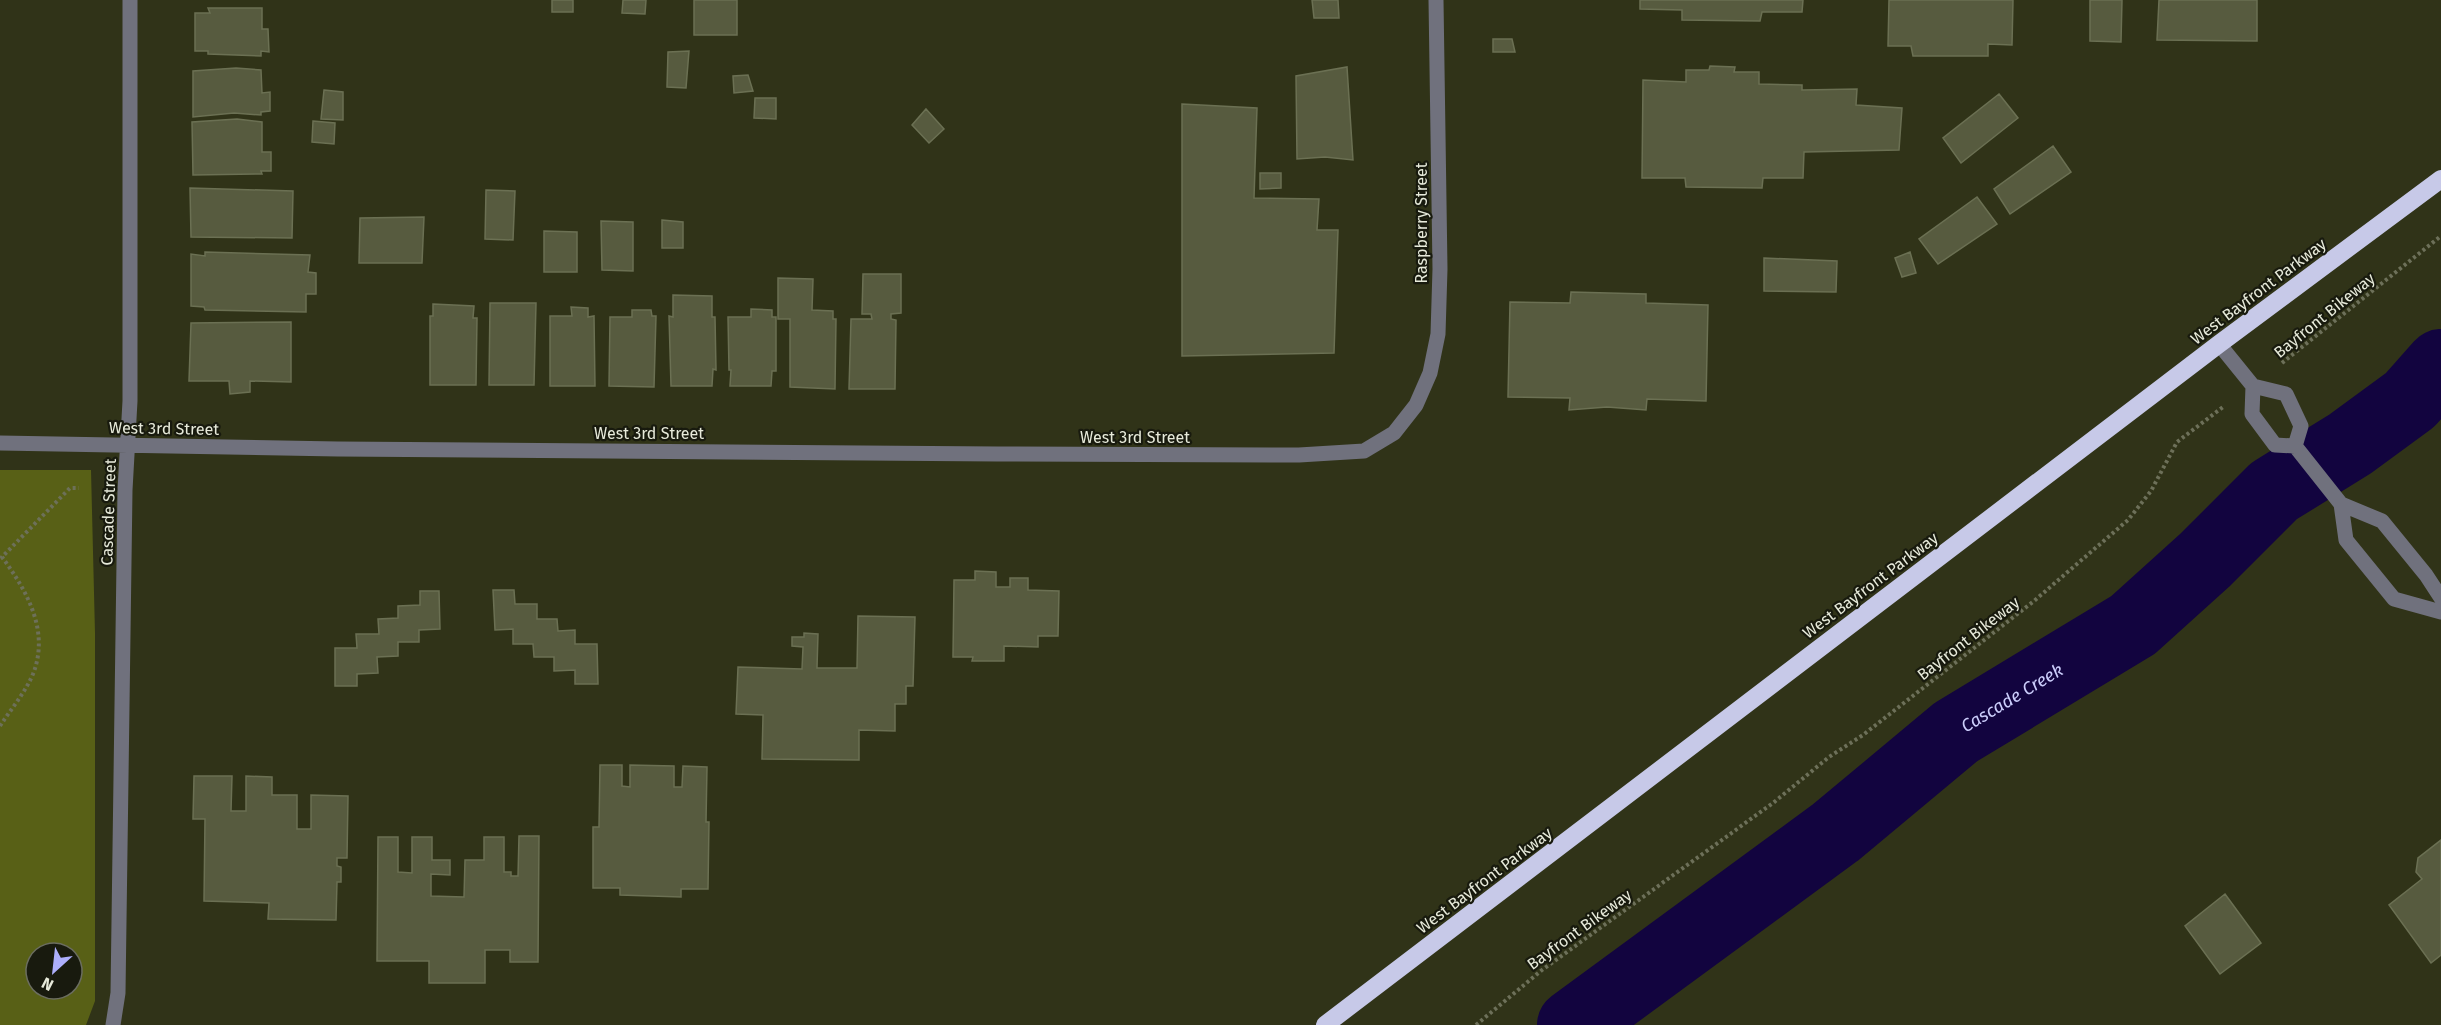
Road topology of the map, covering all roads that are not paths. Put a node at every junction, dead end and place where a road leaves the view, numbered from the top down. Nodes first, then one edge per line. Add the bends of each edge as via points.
1 (130, 0) edge
2 (1436, 0) edge
3 (2441, 180) edge
4 (2219, 344) junction
5 (2253, 386) junction
6 (1394, 433) joint
7 (0, 443) edge
8 (129, 446) junction
9 (2295, 446) junction
10 (2341, 504) junction
11 (2441, 598) edge
12 (2441, 612) edge
13 (113, 1025) edge
14 (1325, 1025) edge

1 - 8 street, Cascade Street
2 - 6 street, Raspberry Street via 1438,334 1421,395
3 - 4 highway, West Bayfront Parkway
4 - 5 street
4 - 14 highway, West Bayfront Parkway
5 - 9 street via 2252,414 2275,445
5 - 9 street via 2286,394 2301,426
6 - 8 street, West 3rd Street via 1364,451 1299,455
7 - 8 street, West 3rd Street
8 - 13 street, Cascade Street via 118,993
9 - 10 street
10 - 11 street via 2382,521
10 - 12 street via 2346,540 2394,599

